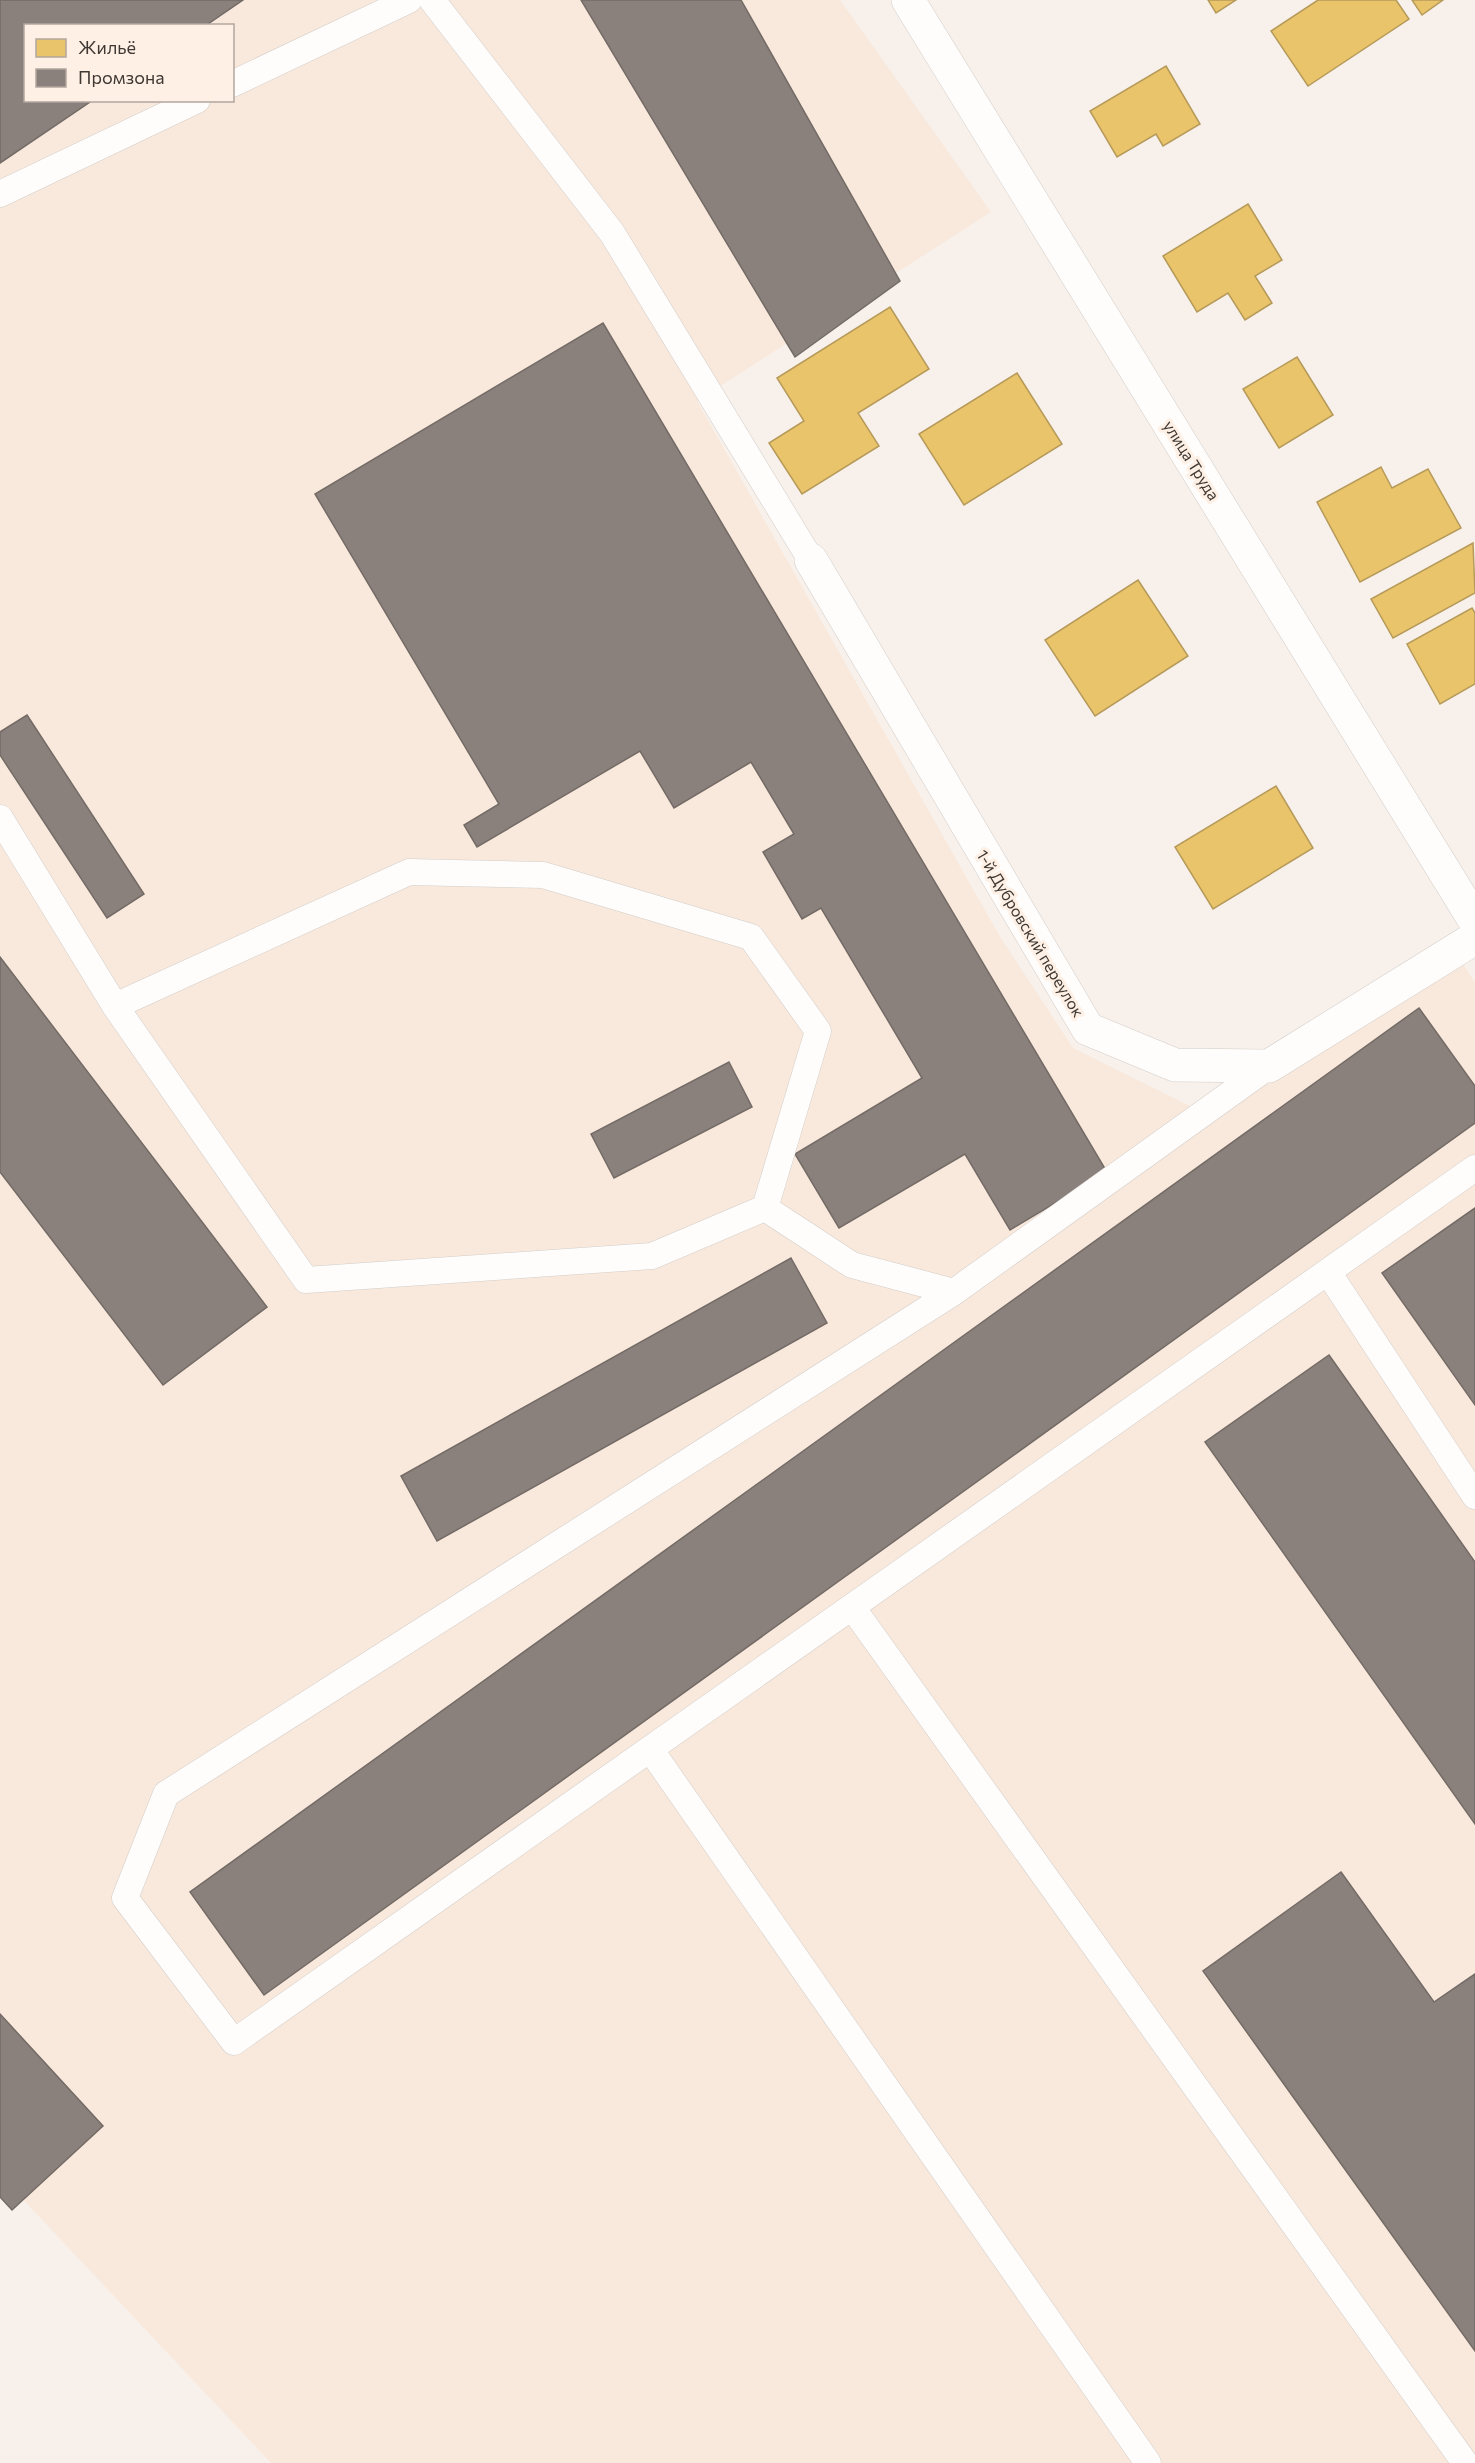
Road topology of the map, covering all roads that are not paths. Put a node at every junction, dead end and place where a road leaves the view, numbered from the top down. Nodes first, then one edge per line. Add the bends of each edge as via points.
1 (409, 0) edge
2 (432, 0) edge
3 (908, 0) edge
4 (234, 83) edge
5 (193, 102) edge
6 (0, 194) edge
7 (811, 560) joint
8 (0, 818) edge
9 (1475, 921) edge
10 (1475, 938) edge
11 (115, 1006) junction
12 (1269, 1066) junction
13 (1475, 1168) edge
14 (765, 1208) junction
15 (1328, 1272) junction
16 (954, 1292) junction
17 (1475, 1496) edge
18 (852, 1607) junction
19 (650, 1749) junction
20 (1148, 2463) edge
21 (1465, 2463) edge

1 - 4 lane
2 - 7 lane via 612,233
3 - 9 street, улица Труда
5 - 6 lane
7 - 12 street, 1-й Дубровский переулок via 1088,1029 1175,1065
8 - 11 lane
10 - 12 street
11 - 14 lane via 306,1280 652,1256
11 - 14 lane via 409,872 543,875 751,937 818,1030
12 - 16 lane
13 - 15 lane
14 - 16 lane via 852,1264
15 - 17 lane
15 - 18 lane
16 - 19 lane via 166,1794 125,1898 234,2042
18 - 19 lane
18 - 21 lane
19 - 20 lane

